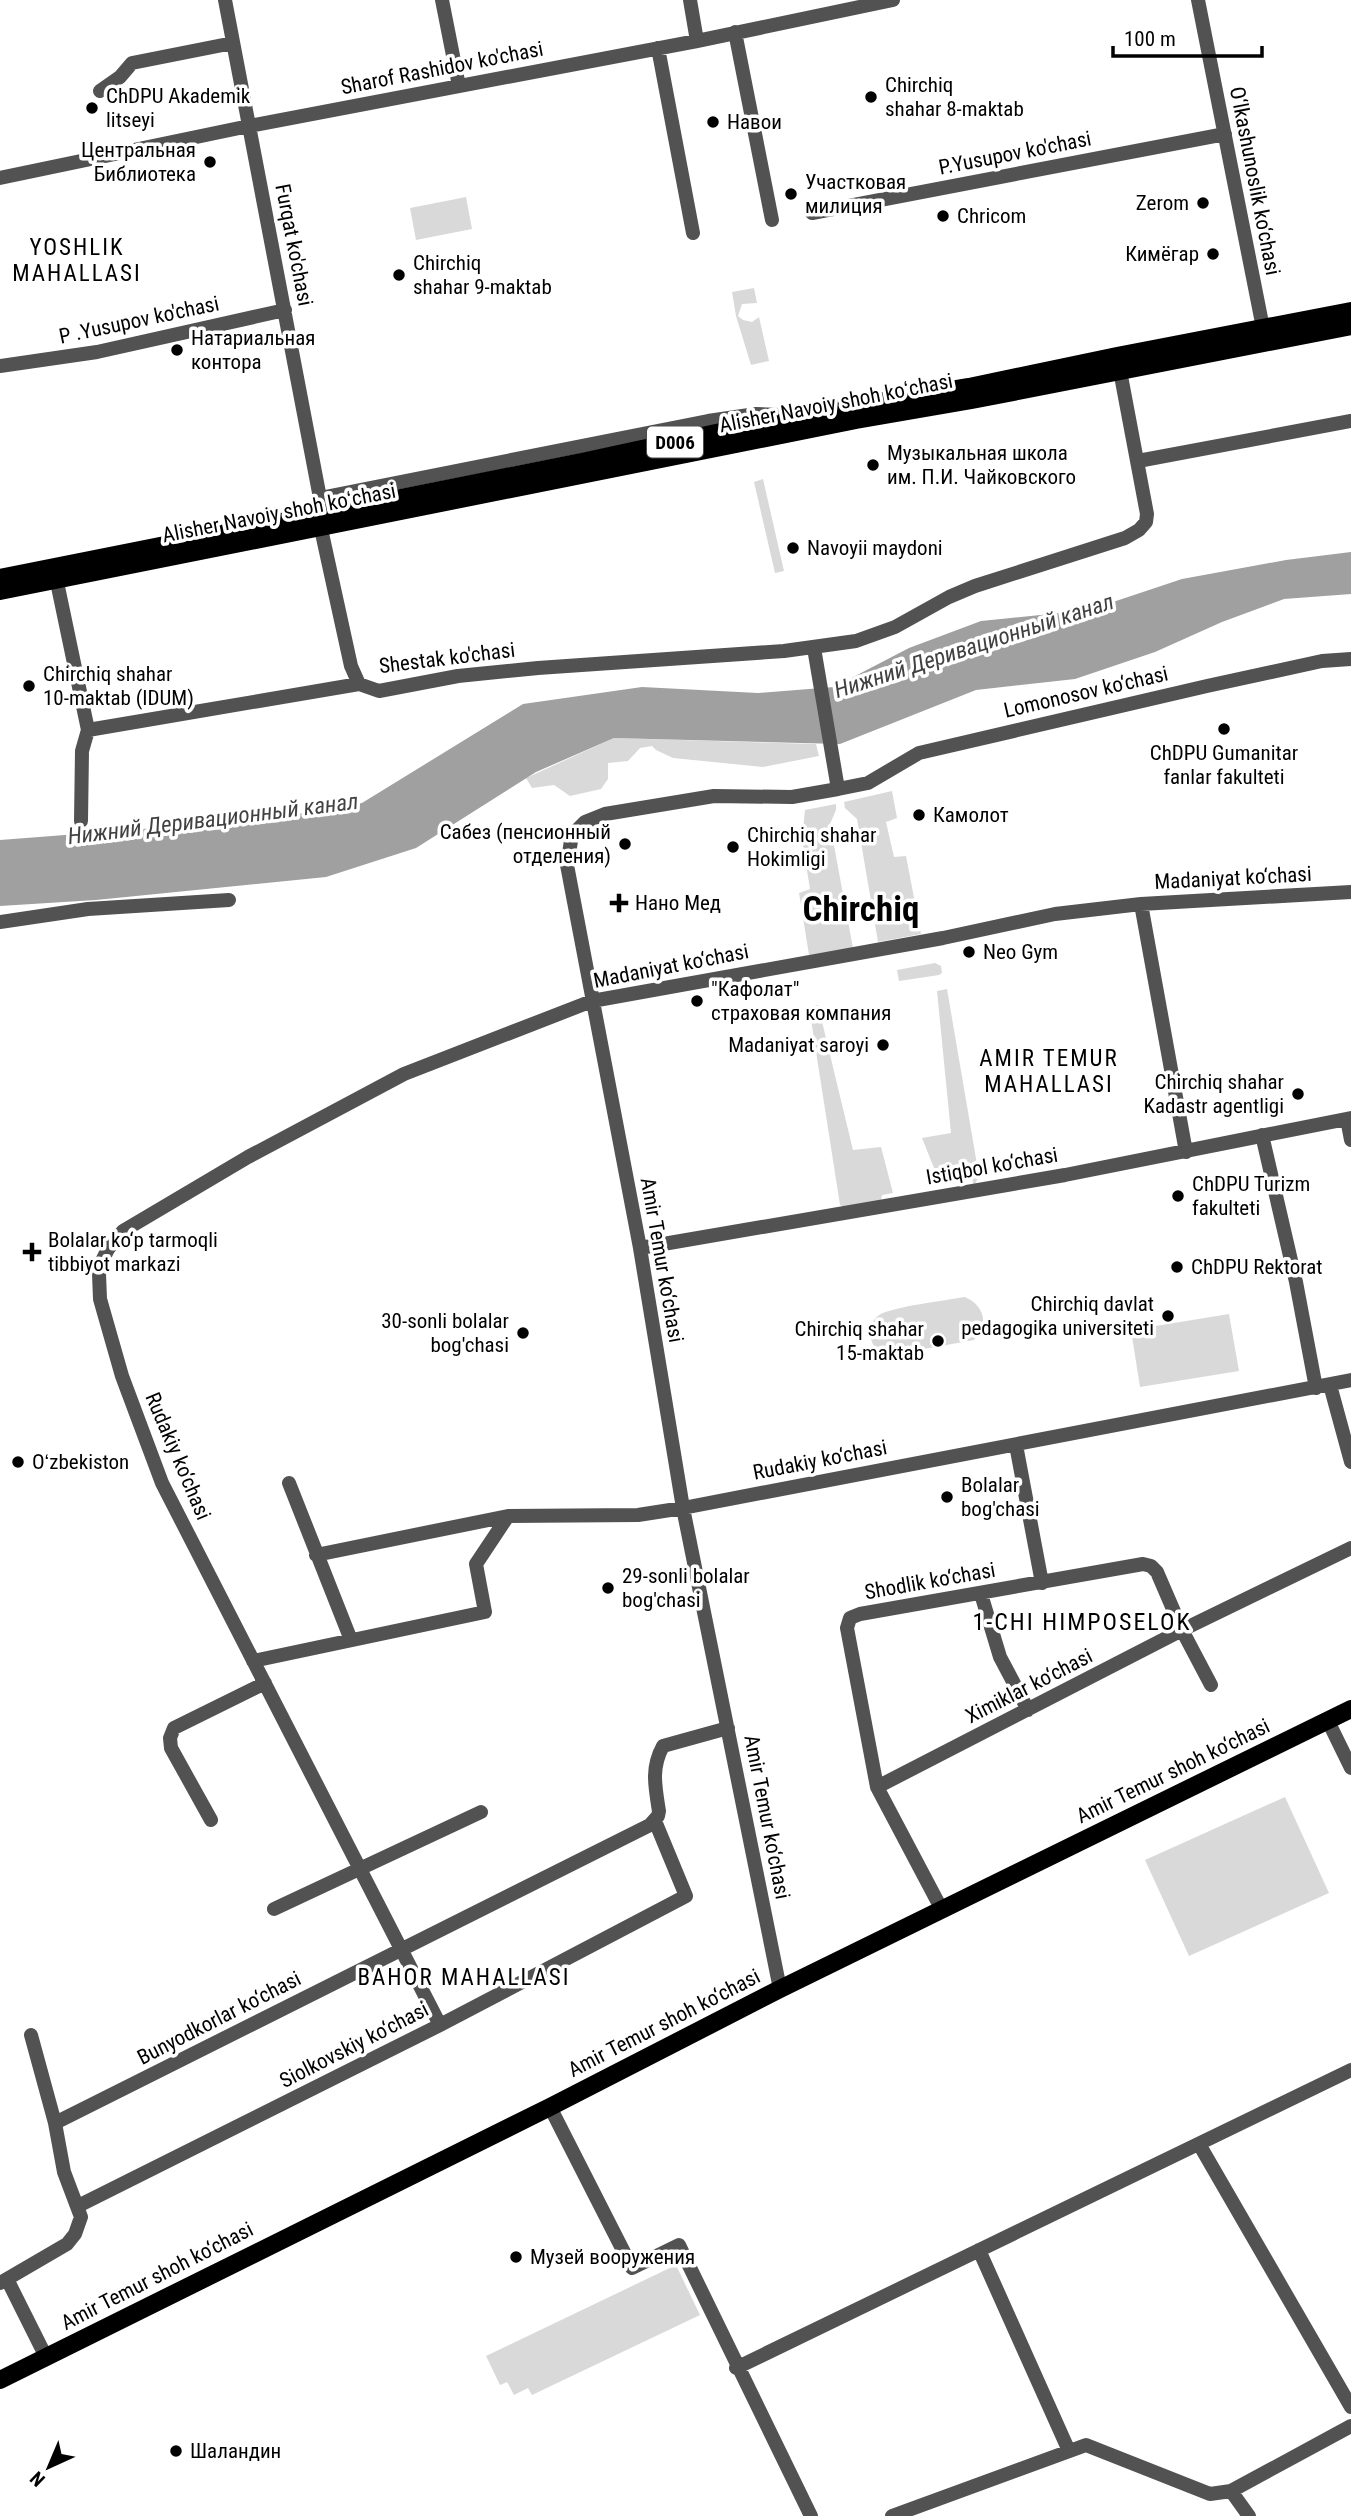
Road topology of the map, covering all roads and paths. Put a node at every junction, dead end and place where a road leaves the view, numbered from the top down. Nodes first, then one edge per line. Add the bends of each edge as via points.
1 (225, 0) edge
2 (442, 0) edge
3 (690, 0) edge
4 (893, 0) edge
5 (1198, 0) edge
6 (734, 32) junction
7 (697, 41) junction
8 (233, 43) junction
9 (659, 48) junction
10 (459, 86) junction
11 (100, 91) dead end
12 (249, 126) junction
13 (1225, 134) junction
14 (0, 178) edge
15 (812, 213) dead end
16 (772, 220) dead end
17 (693, 233) dead end
18 (285, 310) junction
19 (1351, 311) edge
20 (1351, 326) edge
21 (1263, 328) junction
22 (1119, 363) junction
23 (0, 366) edge
24 (1351, 421) edge
25 (1138, 461) junction
26 (321, 514) junction
27 (0, 578) edge
28 (57, 582) junction
29 (0, 591) edge
30 (814, 648) junction
31 (1351, 659) edge
32 (359, 684) junction
33 (88, 730) junction
34 (838, 789) junction
35 (81, 821) dead end
36 (1351, 892) edge
37 (229, 900) dead end
38 (1141, 904) junction
39 (0, 922) edge
40 (592, 1002) junction
41 (1349, 1119) edge
42 (1262, 1135) junction
43 (1351, 1140) edge
44 (1186, 1152) junction
45 (640, 1248) junction
46 (100, 1299) joint
47 (1351, 1380) edge
48 (1323, 1386) junction
49 (1016, 1444) junction
50 (1351, 1462) edge
51 (289, 1483) dead end
52 (683, 1507) junction
53 (508, 1516) junction
54 (1351, 1548) edge
55 (316, 1555) junction
56 (1042, 1583) junction
57 (981, 1594) junction
58 (1182, 1630) junction
59 (351, 1640) junction
60 (253, 1661) junction
61 (265, 1684) junction
62 (1211, 1685) dead end
63 (1351, 1709) edge
64 (1028, 1710) junction
65 (1328, 1721) junction
66 (728, 1728) junction
67 (1351, 1768) edge
68 (877, 1787) junction
69 (481, 1812) dead end
70 (211, 1820) dead end
71 (655, 1821) junction
72 (359, 1869) junction
73 (274, 1909) dead end
74 (942, 1910) junction
75 (401, 1951) junction
76 (780, 1989) junction
77 (440, 2025) junction
78 (31, 2035) dead end
79 (1351, 2070) edge
80 (550, 2107) junction
81 (55, 2123) junction
82 (1199, 2144) junction
83 (78, 2206) junction
84 (979, 2250) junction
85 (3, 2281) edge
86 (46, 2357) junction
87 (736, 2368) junction
88 (0, 2380) edge
89 (1351, 2407) edge
90 (1351, 2426) edge
91 (1069, 2451) junction
92 (1231, 2491) junction
93 (810, 2516) edge
94 (892, 2516) edge
95 (1249, 2516) edge

1 - 8 street, Furqat ko'chasi
2 - 10 street
3 - 7 street
4 - 6 street, Sharof Rashidov ko'chasi
5 - 13 street, O‘lkashunoslik ko‘chasi
6 - 7 street, Sharof Rashidov ko'chasi
6 - 16 street
7 - 9 street, Sharof Rashidov ko'chasi
8 - 11 street via 132,63
8 - 12 street, Furqat ko'chasi
9 - 10 street, Sharof Rashidov ko'chasi
9 - 17 street
10 - 12 street, Sharof Rashidov ko'chasi
12 - 14 street, Sharof Rashidov ko'chasi
12 - 18 street, Furqat ko'chasi
13 - 15 street, P.Yusupov ko'chasi
13 - 21 street, O‘lkashunoslik ko‘chasi
18 - 23 street, P .Yusupov ko'chasi via 97,352
18 - 26 street, Furqat ko'chasi
19 - 21 main road, Alisher Navoiy shoh koʻchasi / D006
20 - 22 main road, Alisher Navoiy shoh koʻchasi / D006
21 - 22 main road, Alisher Navoiy shoh koʻchasi / D006
22 - 25 street, Shestak ko'chasi
22 - 26 main road, Alisher Navoiy shoh koʻchasi / D006
22 - 26 main road, Alisher Navoiy shoh koʻchasi / D006 via 795,416
24 - 25 street
25 - 30 street, Shestak ko'chasi via 1147,514 1139,530 1109,544 975,586 895,627 856,641
26 - 27 main road, Alisher Navoiy shoh koʻchasi / D006
26 - 28 main road, Alisher Navoiy shoh koʻchasi / D006
26 - 32 street, Furqat ko'chasi via 351,666
28 - 29 main road, Alisher Navoiy shoh koʻchasi / D006
28 - 33 street
30 - 32 street, Shestak ko'chasi via 537,668 379,691
30 - 34 street
31 - 34 street, Lomonosov ko‘chasi via 1322,661 919,753 868,783
32 - 33 street, Shestak ko'chasi
33 - 35 street via 82,751
34 - 40 street, Amir Temur ko‘chasi via 792,797 714,796 605,814 577,829 568,865
36 - 38 street, Madaniyat ko‘chasi
37 - 39 street via 88,909
38 - 40 street, Madaniyat ko‘chasi via 1055,914
38 - 44 street
40 - 45 street, Amir Temur ko‘chasi
40 - 46 street, Madaniyat ko‘chasi via 404,1074 122,1231 108,1249 99,1274
41 - 42 street, Istiqbol ko‘chasi
41 - 43 street
42 - 44 street, Istiqbol ko‘chasi
42 - 48 street
44 - 45 street, Istiqbol ko‘chasi
45 - 52 street, Amir Temur ko‘chasi
46 - 60 street, Rudakiy ko‘chasi via 122,1376 162,1483
47 - 48 street, Rudakiy ko‘chasi
48 - 49 street, Rudakiy ko‘chasi
48 - 50 street
49 - 52 street, Rudakiy ko‘chasi
49 - 56 street
51 - 55 street
52 - 53 street, Rudakiy ko‘chasi via 638,1514
52 - 66 street, Amir Temur ko‘chasi
53 - 55 street, Rudakiy ko‘chasi
53 - 59 street via 476,1564 485,1612
54 - 58 street, Ximiklar ko‘chasi
55 - 59 street
56 - 57 street, Shodlik ko‘chasi
56 - 58 street, Shodlik ko‘chasi via 1151,1566
57 - 64 street via 1000,1657
57 - 68 street, Shodlik ko‘chasi via 850,1618 846,1628
58 - 62 street, Shodlik ko‘chasi
58 - 64 street, Ximiklar ko‘chasi
59 - 60 street
60 - 61 street
61 - 70 street via 174,1728 170,1738 171,1748
61 - 72 street
63 - 65 main road, Amir Temur shoh ko‘chasi
64 - 68 street, Ximiklar ko‘chasi
65 - 67 street
65 - 74 main road, Amir Temur shoh ko‘chasi
66 - 71 street via 663,1746 653,1774 659,1811
66 - 76 street, Amir Temur ko‘chasi
68 - 74 street, Shodlik ko‘chasi
69 - 72 street
71 - 75 street, Bunyodkorlar ko‘chasi
71 - 77 street, Siolkovskiy ko‘chasi via 686,1896
72 - 73 street
72 - 75 street
74 - 76 main road, Amir Temur shoh ko‘chasi
75 - 77 street
75 - 81 street, Bunyodkorlar ko‘chasi
76 - 80 main road, Amir Temur shoh ko‘chasi
77 - 83 street, Siolkovskiy ko‘chasi
78 - 81 street
79 - 82 street
80 - 86 main road, Amir Temur shoh ko‘chasi
80 - 87 street via 632,2268 679,2245
81 - 83 street via 64,2172
82 - 84 street
82 - 89 street
83 - 85 street via 81,2217 66,2244
84 - 87 street
84 - 91 street
85 - 86 street
86 - 88 main road, Amir Temur shoh ko‘chasi
87 - 93 street
90 - 92 street
91 - 92 street via 1086,2445 1210,2494
91 - 94 street
92 - 95 street

